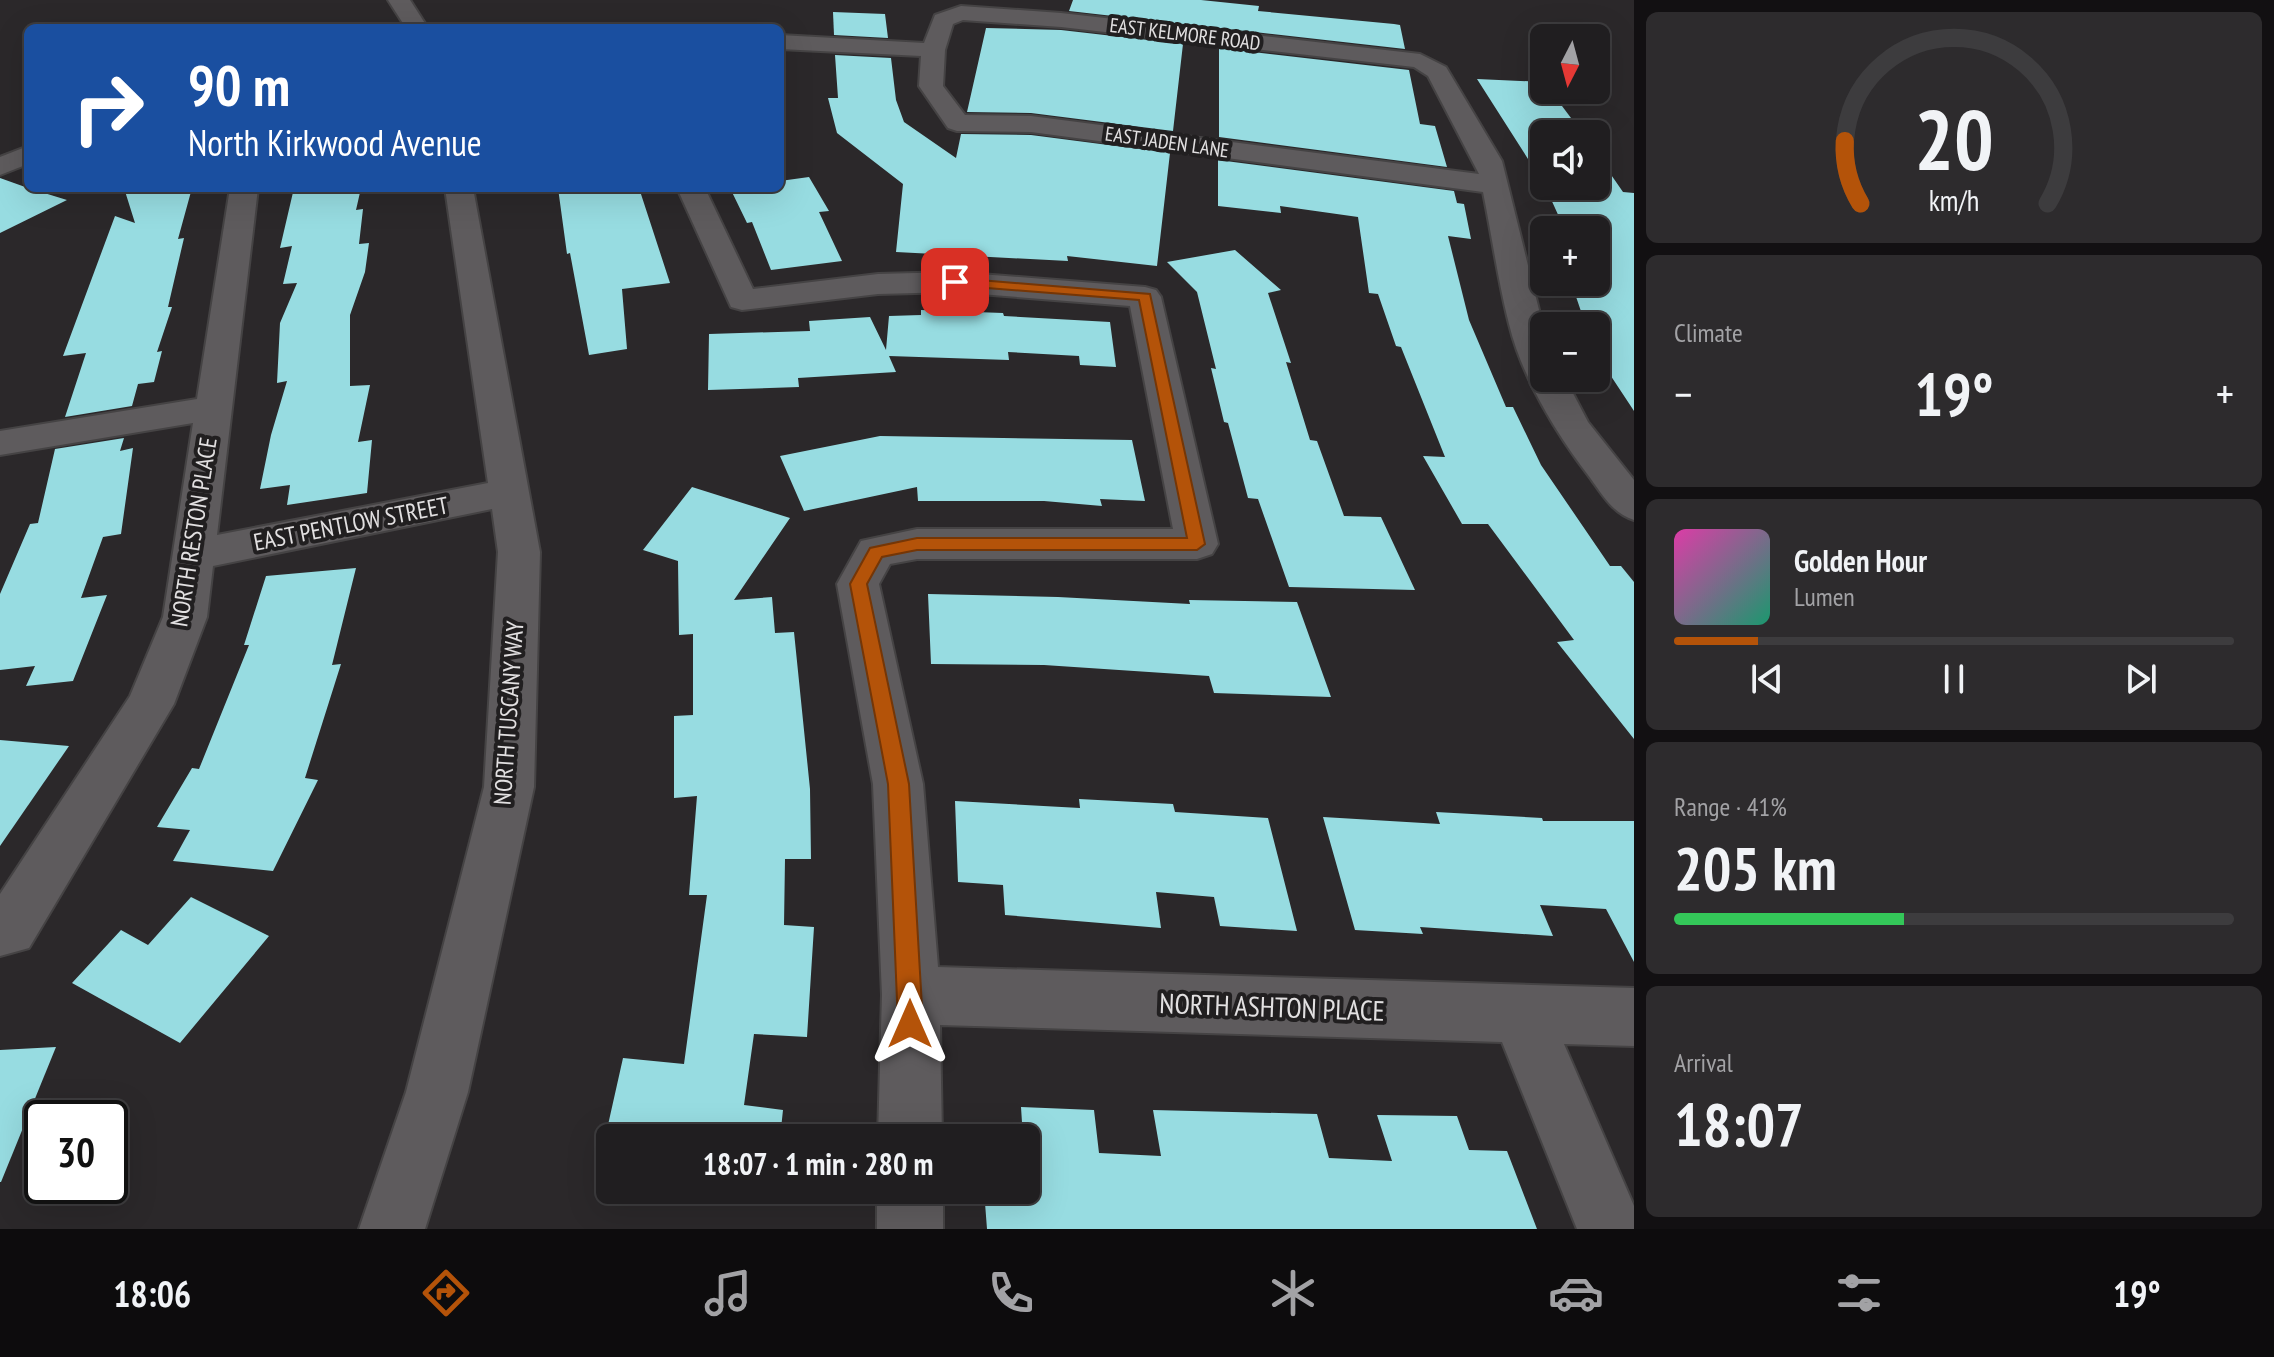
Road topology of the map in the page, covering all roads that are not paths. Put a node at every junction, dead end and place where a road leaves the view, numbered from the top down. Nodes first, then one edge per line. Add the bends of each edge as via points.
1 (399, 0) edge
2 (949, 16) joint
3 (414, 24) edge
4 (784, 42) edge
5 (933, 50) junction
6 (24, 156) edge
7 (0, 167) edge
8 (1496, 185) junction
9 (243, 192) edge
10 (460, 192) edge
11 (693, 192) edge
12 (1530, 337) edge
13 (1553, 392) edge
14 (214, 408) junction
15 (0, 443) edge
16 (509, 492) junction
17 (1634, 506) edge
18 (193, 555) junction
19 (4, 929) edge
20 (911, 995) junction
21 (1521, 1015) junction
22 (1634, 1017) edge
23 (910, 1124) edge
24 (910, 1204) edge
25 (392, 1229) edge
26 (910, 1229) edge
27 (1610, 1229) edge

1 - 3 street
2 - 5 street, EAST JADEN LANE
2 - 8 street, EAST KELMORE ROAD via 1061,20 1420,61 1438,72
4 - 5 street
5 - 8 street, EAST JADEN LANE via 931,86 957,123 1031,124
6 - 7 street
8 - 12 street
9 - 14 street, NORTH RESTON PLACE
10 - 16 street, NORTH TUSCANY WAY
11 - 20 street via 742,300 878,284 955,282 1145,297 1197,544 917,544 876,552 858,584 898,784
13 - 17 street
14 - 15 street
14 - 18 street, NORTH RESTON PLACE
16 - 18 street, EAST PENTLOW STREET
16 - 25 street, NORTH TUSCANY WAY via 519,552 509,787 437,1092
18 - 19 street, NORTH RESTON PLACE via 185,617 150,704
20 - 21 street, NORTH ASHTON PLACE
20 - 23 street
21 - 22 street, NORTH ASHTON PLACE
21 - 27 street
24 - 26 street

